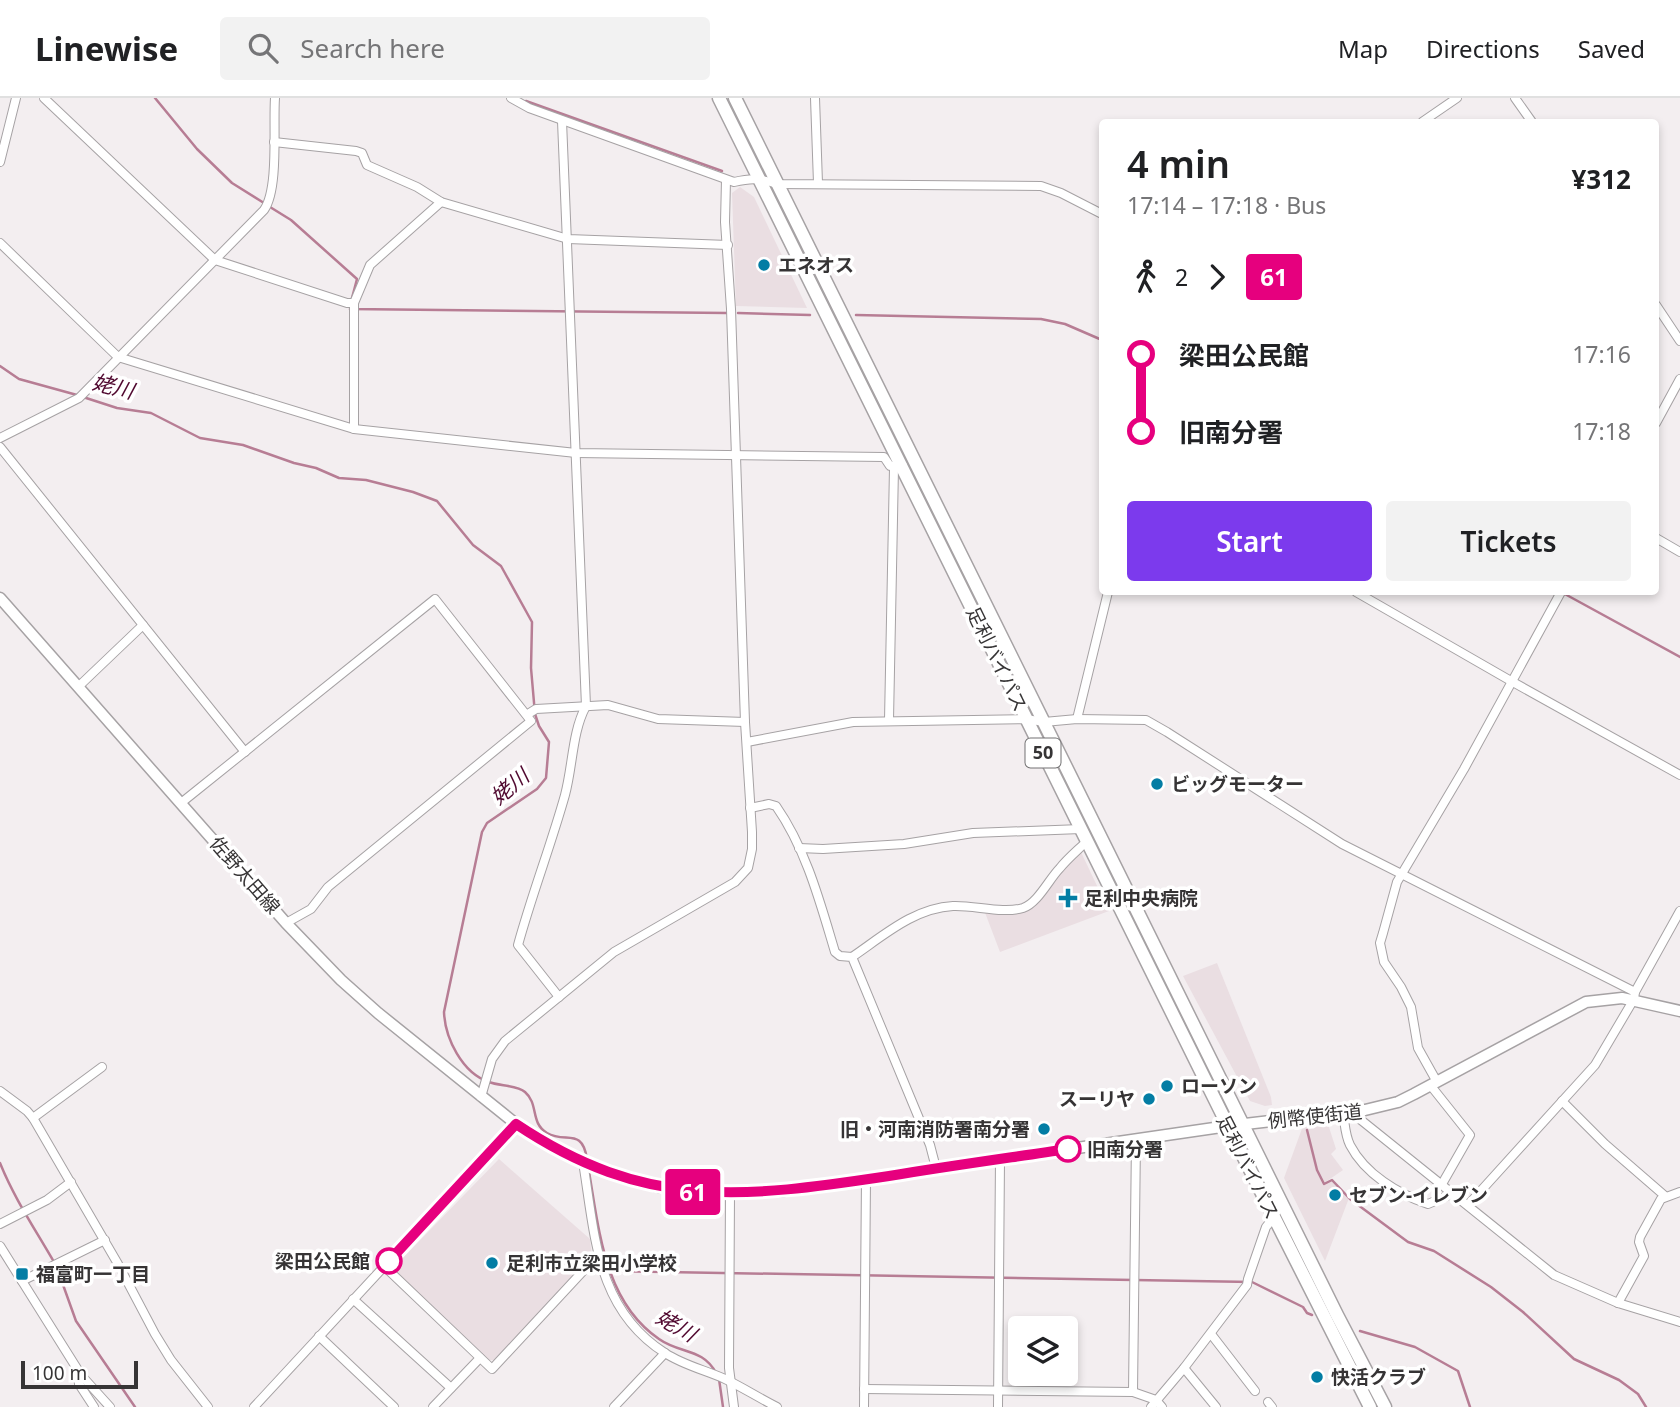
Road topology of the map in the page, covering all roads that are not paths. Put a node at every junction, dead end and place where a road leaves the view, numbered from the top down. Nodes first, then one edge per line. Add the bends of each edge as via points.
1 (16, 98) edge
2 (44, 98) edge
3 (275, 98) edge
4 (511, 98) edge
5 (719, 98) edge
6 (735, 98) edge
7 (815, 98) edge
8 (1457, 98) edge
9 (1515, 98) edge
10 (1426, 119) edge
11 (1530, 119) edge
12 (562, 121) junction
13 (274, 142) junction
14 (0, 162) edge
15 (759, 178) junction
16 (726, 180) junction
17 (818, 183) junction
18 (777, 184) junction
19 (440, 202) junction
20 (1099, 212) edge
21 (568, 239) junction
22 (0, 243) edge
23 (728, 245) junction
24 (215, 260) junction
25 (354, 303) junction
26 (1659, 310) edge
27 (1680, 341) edge
28 (118, 357) junction
29 (1680, 379) edge
30 (1659, 418) edge
31 (354, 429) junction
32 (0, 438) edge
33 (0, 447) edge
34 (576, 453) junction
35 (736, 455) junction
36 (898, 467) junction
37 (1659, 540) edge
38 (1680, 552) edge
39 (1107, 595) edge
40 (1361, 595) edge
41 (1559, 595) edge
42 (0, 598) edge
43 (143, 625) junction
44 (1511, 681) junction
45 (78, 687) junction
46 (586, 706) junction
47 (528, 714) junction
48 (1026, 719) junction
49 (1077, 719) junction
50 (889, 720) junction
51 (745, 722) junction
52 (1044, 722) junction
53 (747, 742) junction
54 (245, 751) junction
55 (1680, 775) edge
56 (181, 803) junction
57 (750, 808) junction
58 (1081, 829) junction
59 (1087, 841) junction
60 (799, 848) junction
61 (1403, 875) junction
62 (1680, 911) edge
63 (286, 923) junction
64 (852, 957) junction
65 (1635, 996) junction
66 (559, 997) junction
67 (1680, 1012) edge
68 (102, 1067) dead end
69 (1434, 1084) junction
70 (0, 1091) edge
71 (482, 1093) junction
72 (1562, 1101) junction
73 (1347, 1113) junction
74 (33, 1118) junction
75 (516, 1124) junction
76 (1243, 1124) junction
77 (1227, 1126) junction
78 (1136, 1140) junction
79 (1000, 1159) junction
80 (588, 1164) junction
81 (936, 1168) junction
82 (866, 1179) junction
83 (71, 1182) junction
84 (1442, 1184) junction
85 (1680, 1192) edge
86 (1454, 1193) junction
87 (730, 1194) junction
88 (1665, 1196) junction
89 (1468, 1205) junction
90 (1274, 1217) junction
91 (0, 1224) edge
92 (104, 1240) junction
93 (0, 1245) edge
94 (598, 1255) junction
95 (384, 1266) junction
96 (22, 1281) junction
97 (353, 1299) junction
98 (1618, 1303) junction
99 (1680, 1322) edge
100 (1211, 1334) junction
101 (319, 1336) junction
102 (664, 1353) junction
103 (480, 1358) junction
104 (1185, 1368) junction
105 (81, 1375) junction
106 (728, 1380) junction
107 (450, 1388) junction
108 (864, 1389) junction
109 (998, 1391) junction
110 (1255, 1391) dead end
111 (1133, 1392) junction
112 (1156, 1405) edge
113 (1366, 1406) edge
114 (94, 1407) edge
115 (110, 1407) edge
116 (208, 1407) edge
117 (254, 1407) edge
118 (394, 1407) edge
119 (433, 1407) edge
120 (614, 1407) edge
121 (734, 1407) edge
122 (777, 1407) edge
123 (864, 1407) edge
124 (998, 1407) edge
125 (1216, 1407) edge
126 (1385, 1407) edge

1 - 14 street
2 - 24 street
3 - 13 street
4 - 12 street
5 - 15 highway, 足利バイパス / 50
6 - 18 highway, 足利バイパス / 50
7 - 17 street
8 - 10 street
9 - 11 street
12 - 16 street
12 - 21 street
13 - 19 street via 362,153 367,165
13 - 24 street via 270,202
15 - 16 street
15 - 18 street
15 - 36 highway, 足利バイパス / 50
16 - 23 street
17 - 18 street
17 - 20 street via 1041,186
18 - 52 highway, 足利バイパス / 50
19 - 21 street
19 - 25 street via 370,265
21 - 23 street
21 - 34 street
22 - 28 street
23 - 35 street
24 - 25 street
24 - 28 street
25 - 31 street
26 - 27 street
28 - 31 street
28 - 32 street via 79,398
29 - 30 street
31 - 34 street
33 - 43 street
34 - 35 street
34 - 46 street
35 - 36 street via 884,457
35 - 51 street
36 - 48 highway, 足利バイパス / 50
36 - 50 street
37 - 38 street
39 - 49 street
40 - 44 street
41 - 44 street
42 - 45 main road, 佐野太田線
43 - 45 street
43 - 54 street
44 - 55 street
44 - 61 street
45 - 56 main road, 佐野太田線
46 - 47 street via 537,709
46 - 51 street via 608,705 658,719
46 - 66 street via 577,722 566,791 518,945
47 - 54 street via 435,599
47 - 63 street via 531,721 328,887 311,909
48 - 50 street
48 - 52 street
48 - 58 highway, 足利バイパス / 50
49 - 52 street
49 - 61 street via 1146,720 1342,844
50 - 53 street via 853,722
51 - 53 street
52 - 76 highway, 足利バイパス / 50
53 - 57 street
54 - 56 street
56 - 63 main road, 佐野太田線
57 - 60 street via 776,806
57 - 66 street via 752,849 743,875 614,952
58 - 59 highway, 足利バイパス / 50
58 - 60 street
59 - 64 street via 1024,908 934,909 915,915
59 - 77 highway, 足利バイパス / 50
60 - 64 street via 835,952
61 - 65 street
61 - 69 street via 1380,943 1384,962 1411,1007 1418,1048
62 - 65 street
63 - 71 main road, 佐野太田線 via 378,1013
64 - 81 street
65 - 67 main road, 例幣使街道
65 - 69 main road, 例幣使街道 via 1574,1006
65 - 72 street via 1595,1065
66 - 71 street via 499,1047
68 - 74 street
69 - 73 main road, 例幣使街道 via 1398,1102
69 - 84 street via 1470,1135
70 - 74 street
71 - 75 main road, 佐野太田線
72 - 88 street
72 - 89 street
73 - 76 main road, 例幣使街道
73 - 84 street
73 - 86 street via 1346,1134 1352,1149 1384,1182 1428,1204
74 - 83 street
75 - 80 main road, 例幣使街道
75 - 95 street
76 - 77 main road, 例幣使街道
76 - 126 highway, 足利バイパス / 50
77 - 78 main road, 例幣使街道
77 - 90 highway, 足利バイパス / 50
78 - 79 main road, 例幣使街道
78 - 111 street
79 - 81 main road, 例幣使街道
79 - 109 street
80 - 87 main road, 例幣使街道 via 659,1187
80 - 94 street
81 - 82 main road, 例幣使街道
82 - 87 main road, 例幣使街道
82 - 108 street
83 - 91 street
83 - 92 street
84 - 86 street
85 - 88 street
86 - 89 street
87 - 106 street
88 - 98 street via 1640,1237 1644,1256
89 - 98 street via 1554,1276
90 - 100 street via 1266,1227 1247,1282
90 - 113 highway, 足利バイパス / 50
92 - 96 street
92 - 116 street via 171,1360
93 - 96 street
94 - 102 street via 620,1310
94 - 103 street via 492,1369
95 - 97 street
95 - 103 street
96 - 105 street
97 - 101 street
97 - 107 street
98 - 99 street
100 - 104 street
100 - 110 street
101 - 117 street
101 - 118 street
102 - 106 street
102 - 120 street
103 - 107 street
104 - 112 street
104 - 125 street
105 - 114 street via 79,1384
105 - 115 street
106 - 121 street
106 - 122 street
107 - 119 street
108 - 109 street
108 - 123 street
109 - 111 street
109 - 124 street
111 - 112 street

